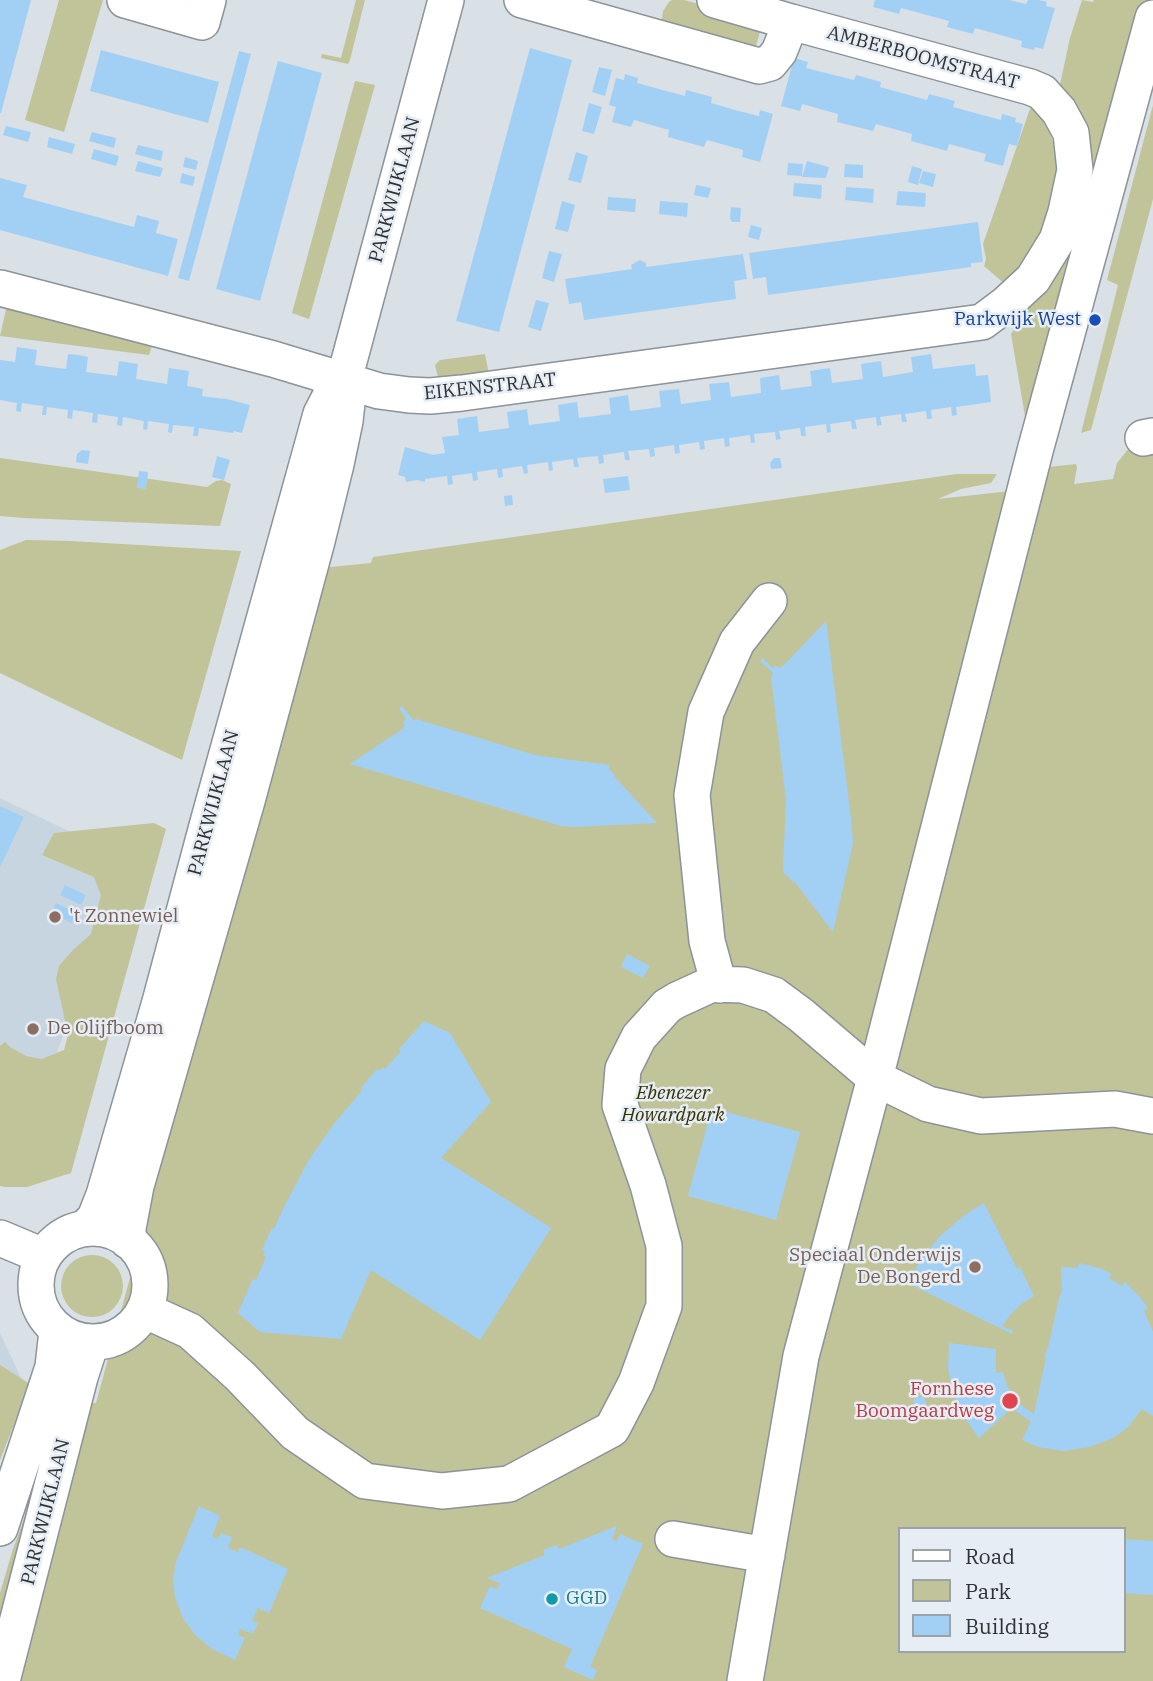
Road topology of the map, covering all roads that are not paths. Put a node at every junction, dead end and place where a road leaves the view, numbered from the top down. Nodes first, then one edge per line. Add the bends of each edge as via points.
1 (125, 0) edge
2 (208, 0) edge
3 (446, 0) edge
4 (522, 0) edge
5 (715, 0) edge
6 (632, 15) edge
7 (1153, 18) edge
8 (791, 22) junction
9 (0, 288) edge
10 (989, 316) joint
11 (344, 380) junction
12 (769, 601) dead end
13 (719, 985) junction
14 (875, 1078) junction
15 (1153, 1116) edge
16 (85, 1228) junction
17 (0, 1238) edge
18 (128, 1241) junction
19 (43, 1256) junction
20 (144, 1310) junction
21 (57, 1331) junction
22 (91, 1343) junction
23 (0, 1528) edge
24 (673, 1539) dead end
25 (767, 1555) junction
26 (2, 1681) edge
27 (745, 1681) edge

1 - 2 street via 202,22
3 - 11 street, PARKWIJKLAAN
4 - 6 street
5 - 8 street, AMBERBOOMSTRAAT
6 - 8 street via 759,66 770,63 779,52
7 - 14 street via 1035,451
8 - 10 street, AMBERBOOMSTRAAT via 1031,87 1059,111 1071,133 1075,170 1057,240 1033,279
9 - 11 street, EIKENSTRAAT
10 - 11 street, EIKENSTRAAT via 967,325 463,393 409,396
11 - 16 street, PARKWIJKLAAN via 335,387 321,414 160,1002 104,1195 95,1218
11 - 18 street, PARKWIJKLAAN via 348,394 336,464 247,801 136,1186
12 - 13 street via 737,642 706,712 692,794 707,940
13 - 14 street via 743,985 774,995
13 - 20 street via 712,984 667,1006 639,1037 623,1069 620,1105 664,1246 664,1306 636,1383 612,1429 509,1485 442,1491 365,1481 295,1433 190,1331
14 - 15 street via 928,1104 981,1116 1115,1109
14 - 25 street via 802,1356
16 - 18 street via 108,1230
16 - 19 street via 69,1233
17 - 19 street
18 - 20 street via 146,1265 149,1296
19 - 21 street via 36,1296
20 - 22 street via 117,1338
21 - 22 street
21 - 23 street, PARKWIJKLAAN via 53,1367
22 - 26 street, PARKWIJKLAAN
24 - 25 street
25 - 27 street

